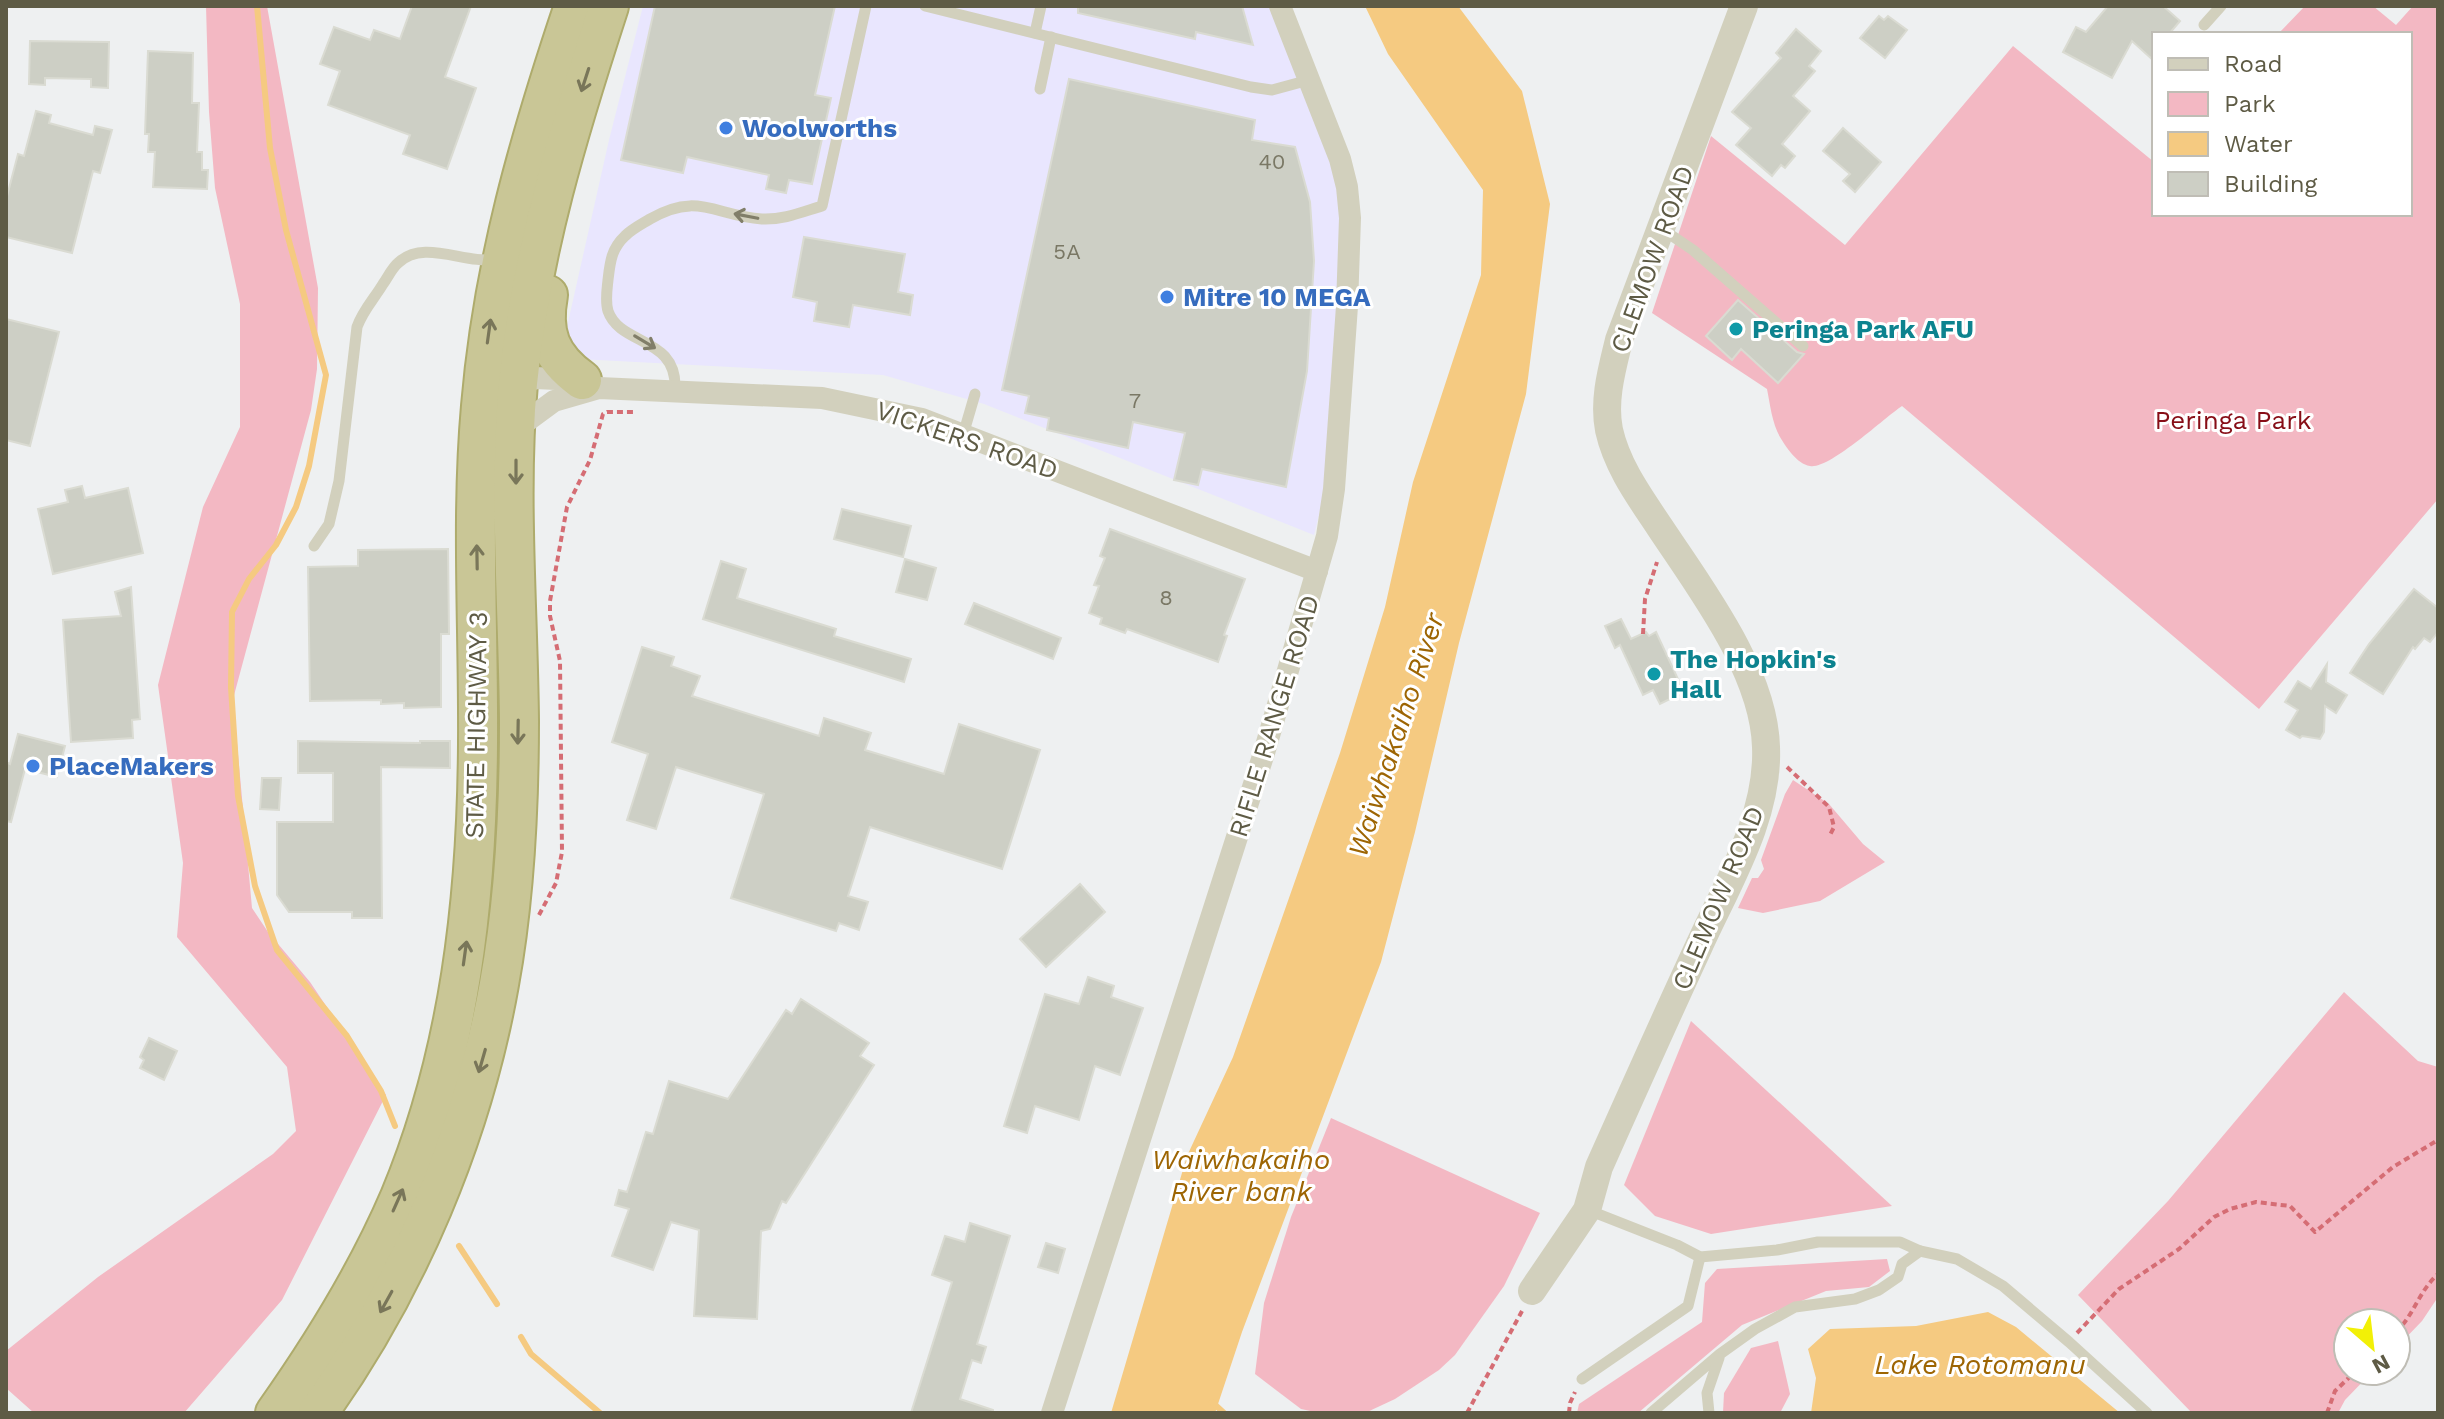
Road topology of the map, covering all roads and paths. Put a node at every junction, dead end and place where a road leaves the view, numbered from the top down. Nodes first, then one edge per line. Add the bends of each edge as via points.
1 (574, 6) edge
2 (609, 6) edge
3 (866, 6) edge
4 (925, 6) edge
5 (1041, 6) edge
6 (1280, 6) edge
7 (1744, 6) edge
8 (2221, 6) edge
9 (2204, 25) dead end
10 (1035, 33) junction
11 (1051, 37) junction
12 (1309, 80) junction
13 (1040, 89) dead end
14 (562, 158) junction
15 (1662, 228) junction
16 (520, 253) junction
17 (1803, 346) dead end
18 (518, 384) junction
19 (591, 384) junction
20 (675, 390) junction
21 (975, 394) dead end
22 (480, 409) junction
23 (644, 412) dead end
24 (516, 429) junction
25 (963, 435) junction
26 (314, 546) dead end
27 (1658, 559) dead end
28 (1317, 571) junction
29 (1643, 634) dead end
30 (1796, 776) dead end
31 (1829, 837) dead end
32 (536, 920) dead end
33 (2438, 1140) edge
34 (1587, 1210) junction
35 (1920, 1251) junction
36 (1700, 1257) junction
37 (2438, 1274) edge
38 (1532, 1291) joint
39 (2412, 1311) edge
40 (2069, 1342) junction
41 (1720, 1354) junction
42 (1582, 1379) joint
43 (2339, 1387) edge
44 (275, 1413) edge
45 (318, 1413) edge
46 (1052, 1413) edge
47 (1467, 1413) edge
48 (1569, 1413) edge
49 (1651, 1413) edge
50 (1709, 1413) edge
51 (2147, 1413) edge
52 (2327, 1413) edge

1 - 16 highway, STATE HIGHWAY 3 via 517,187
2 -> 14 highway, STATE HIGHWAY 3
3 -> 20 lane via 822,206 761,219 687,204 662,212 627,234 610,258 608,311 623,330 656,349 672,366
4 - 10 lane
5 - 10 lane
6 - 12 street, RIFLE RANGE ROAD
7 - 15 street, CLEMOW ROAD
8 - 9 lane
10 - 11 lane
11 - 12 lane via 1251,87 1272,90
11 - 13 lane
12 - 28 street, RIFLE RANGE ROAD via 1340,159 1350,218 1334,489
14 - 16 highway, STATE HIGHWAY 3
14 - 19 highway via 562,219 545,326 566,368
15 - 17 lane
15 - 34 street, CLEMOW ROAD via 1619,340 1607,398 1608,428 1630,482 1742,663 1763,721 1766,772 1750,833 1599,1167
16 - 18 highway, STATE HIGHWAY 3 via 529,297
22 -> 16 highway, STATE HIGHWAY 3 via 486,347
16 - 26 lane via 484,261 410,254 396,264 362,312 339,481 329,524
18 - 19 street, VICKERS ROAD via 535,378
18 - 22 street, VICKERS ROAD
18 - 24 highway, STATE HIGHWAY 3
19 - 20 street, VICKERS ROAD
19 - 24 street, VICKERS ROAD via 554,401
20 - 25 street, VICKERS ROAD via 822,398 922,419
21 - 25 lane
44 -> 22 highway, STATE HIGHWAY 3 via 339,1318 399,1200 437,1089 455,1013 473,893
23 - 32 path via 603,414 565,517 550,608 560,661 562,852 556,883
24 -> 45 highway, STATE HIGHWAY 3 via 517,817 499,985 469,1105 438,1192 392,1293
25 - 28 street, VICKERS ROAD
27 - 29 path via 1645,599
28 - 46 street, RIFLE RANGE ROAD via 1264,753
30 - 31 path via 1829,807 1834,827
33 - 40 path via 2393,1167 2315,1232 2290,1206 2256,1202 2214,1217 2179,1249 2119,1289
34 - 36 lane
34 - 38 street, CLEMOW ROAD
35 - 36 lane via 1900,1242 1818,1242
35 - 40 lane via 1957,1259 2003,1286
35 - 41 lane via 1879,1290 1855,1299 1795,1307
36 - 42 lane via 1688,1306
37 - 39 path via 2426,1284
38 - 47 path
40 - 51 lane
41 - 49 lane
41 - 50 lane via 1707,1393
42 - 48 path
43 - 52 path

